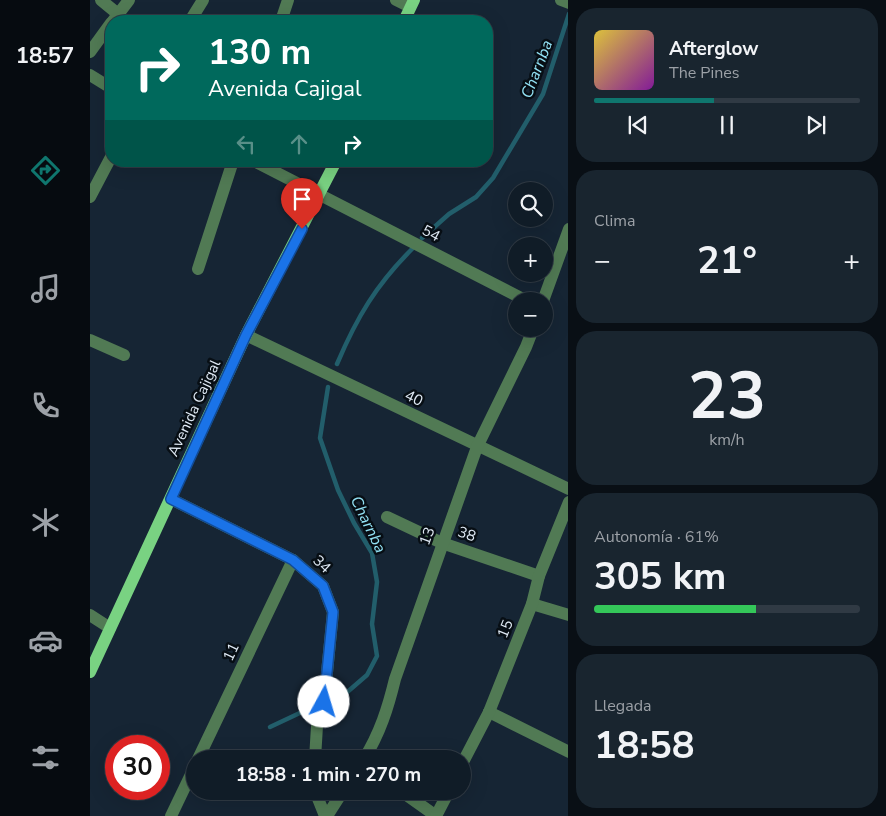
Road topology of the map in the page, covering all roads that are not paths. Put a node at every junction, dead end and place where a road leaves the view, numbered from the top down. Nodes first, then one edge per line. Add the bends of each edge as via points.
1 (101, 0) edge
2 (129, 0) edge
3 (203, 0) edge
4 (288, 0) edge
5 (396, 0) edge
6 (561, 0) edge
7 (568, 3) edge
8 (412, 4) edge
9 (111, 15) edge
10 (117, 15) edge
11 (194, 15) edge
12 (283, 15) edge
13 (105, 31) edge
14 (90, 52) edge
15 (90, 75) edge
16 (105, 84) edge
17 (106, 167) edge
18 (231, 167) edge
19 (266, 167) edge
20 (333, 167) edge
21 (320, 194) junction
22 (90, 197) edge
23 (568, 230) edge
24 (198, 269) dead end
25 (509, 292) edge
26 (546, 292) edge
27 (246, 335) junction
28 (529, 337) edge
29 (90, 340) edge
30 (124, 356) dead end
31 (477, 447) junction
32 (568, 489) edge
33 (171, 499) junction
34 (568, 502) edge
35 (387, 517) dead end
36 (442, 543) junction
37 (293, 560) junction
38 (538, 576) junction
39 (532, 604) junction
40 (90, 615) edge
41 (568, 615) edge
42 (110, 628) junction
43 (90, 672) edge
44 (489, 712) junction
45 (202, 750) edge
46 (316, 750) edge
47 (368, 750) edge
48 (469, 750) edge
49 (568, 752) edge
50 (186, 785) edge
51 (319, 800) edge
52 (337, 800) edge
53 (414, 800) edge
54 (444, 800) edge
55 (171, 816) edge
56 (326, 816) edge
57 (436, 816) edge

1 - 9 street
2 - 10 street
3 - 11 street
4 - 12 street
5 - 8 street
6 - 7 street
13 - 14 street
15 - 16 street
17 - 22 street
18 - 24 street
19 - 21 street, 54
20 - 21 main road, Avenida Cajigal
21 - 25 street, 54
21 - 27 main road, Avenida Cajigal
23 - 26 street
27 - 31 street, 40
27 - 33 main road, Avenida Cajigal
28 - 31 street, 13
29 - 30 street
31 - 32 street, 40
31 - 36 street, 13
33 - 37 street, 34
33 - 42 main road, Avenida Cajigal
34 - 38 street, 15
35 - 36 street, 38
36 - 38 street, 38
36 - 47 street, 13 via 395,679 386,715
37 - 45 street, 11
37 - 46 street, 34 via 323,586 333,612
38 - 39 street, 15
39 - 41 street
39 - 44 street, 15
40 - 42 street
42 - 43 main road, Avenida Cajigal
44 - 48 street, 15
44 - 49 street
50 - 55 street
51 - 56 street
52 - 56 street
53 - 57 street
54 - 57 street

